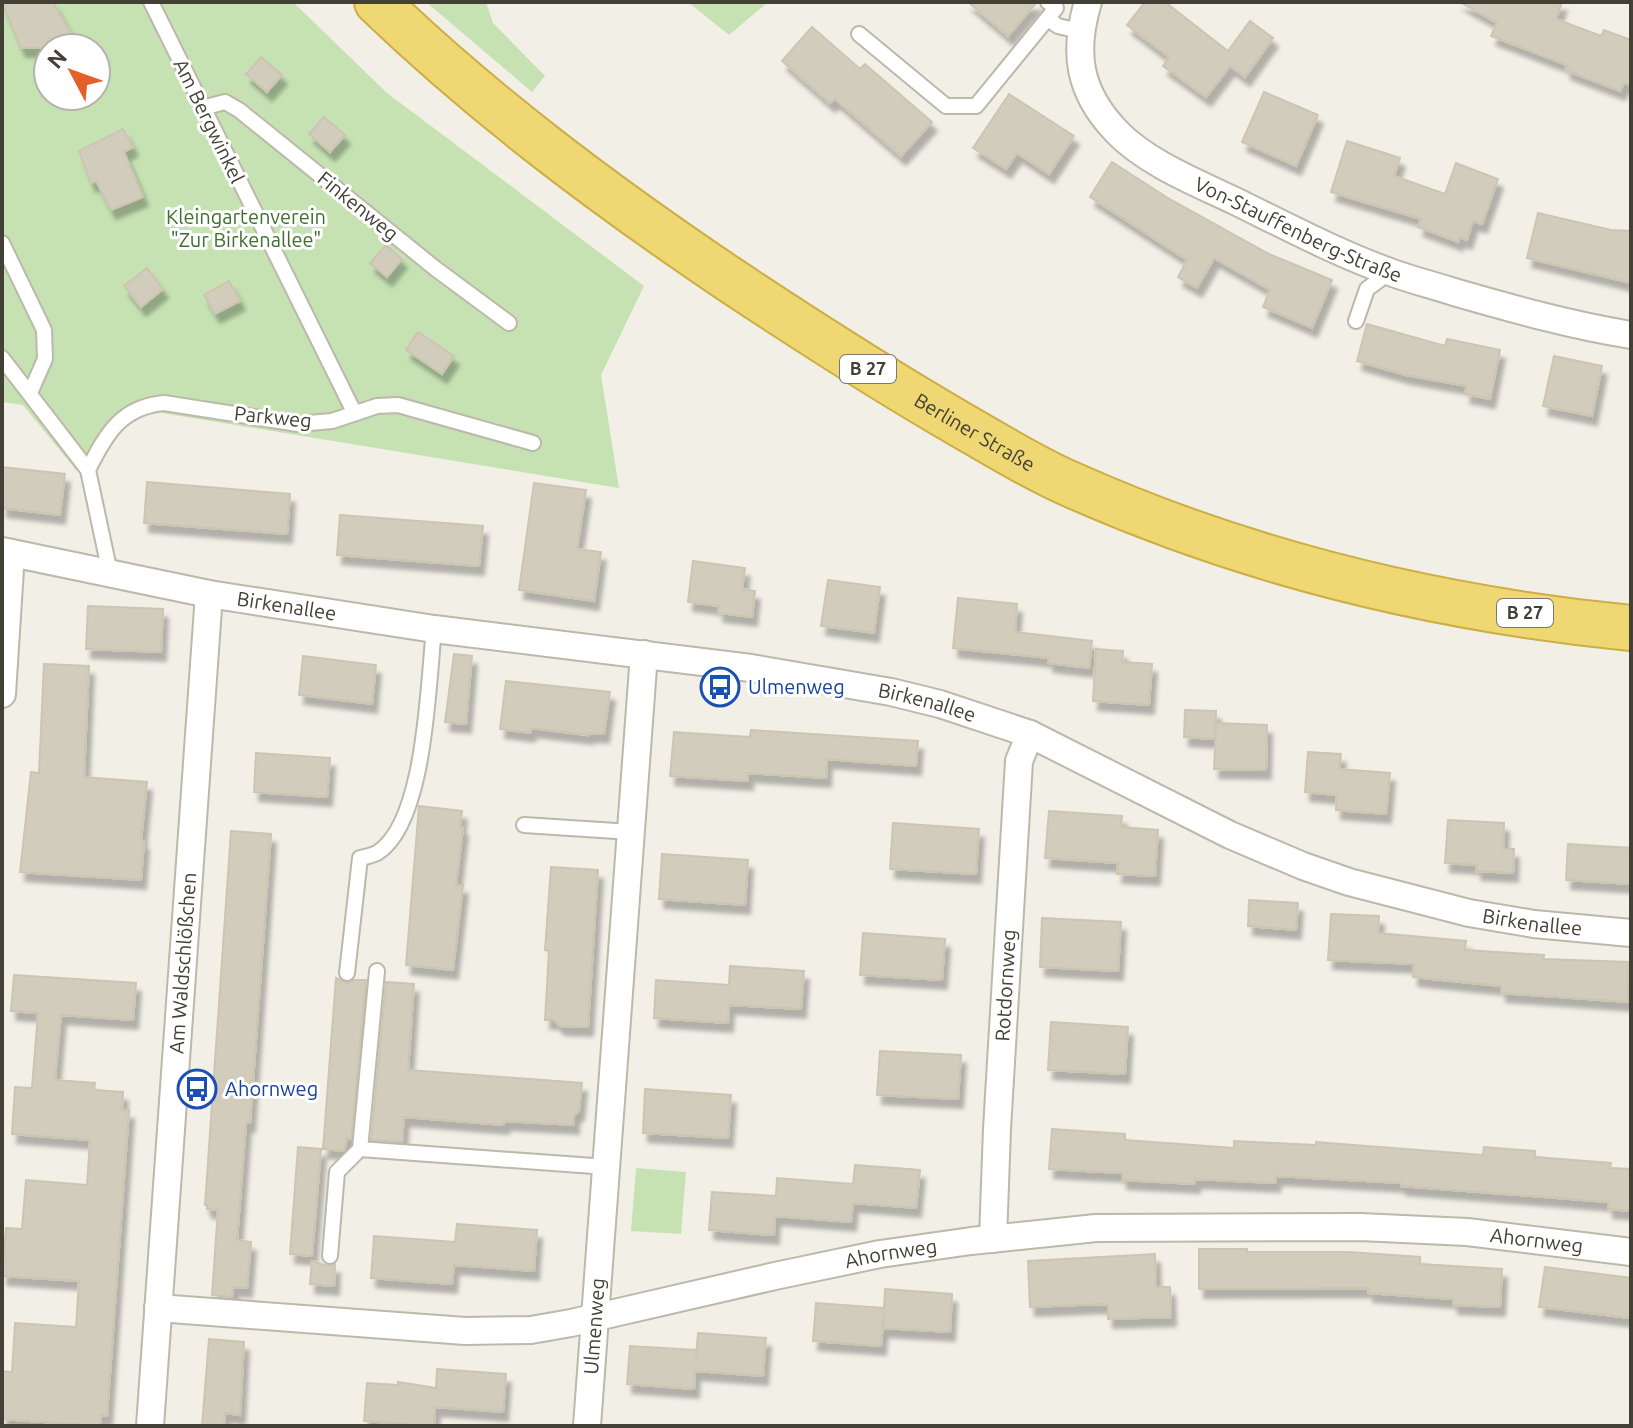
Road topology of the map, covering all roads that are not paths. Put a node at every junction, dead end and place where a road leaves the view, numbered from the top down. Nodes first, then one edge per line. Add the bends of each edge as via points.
1 (151, 2) edge
2 (377, 2) edge
3 (1048, 2) edge
4 (1088, 2) edge
5 (1048, 19) junction
6 (1079, 31) junction
7 (859, 34) dead end
8 (202, 108) junction
9 (2, 243) edge
10 (1390, 272) junction
11 (1356, 321) dead end
12 (509, 323) dead end
13 (1631, 335) edge
14 (2, 358) edge
15 (30, 393) junction
16 (354, 412) junction
17 (533, 443) dead end
18 (88, 470) junction
19 (7, 552) edge
20 (110, 573) junction
21 (209, 594) junction
22 (1631, 628) edge
23 (434, 629) junction
24 (644, 654) junction
25 (2, 694) edge
26 (1030, 734) junction
27 (524, 825) dead end
28 (631, 832) junction
29 (1631, 933) edge
30 (377, 971) dead end
31 (347, 973) dead end
32 (360, 1149) junction
33 (607, 1167) junction
34 (993, 1239) junction
35 (1631, 1252) edge
36 (330, 1256) dead end
37 (158, 1308) junction
38 (596, 1317) junction
39 (150, 1426) edge
40 (587, 1426) edge

1 - 8 lane, Am Bergwinkel
2 - 22 highway, Berliner Straße / B 27 via 468,84 630,211 814,336 1067,483 1207,537 1330,575 1432,600
3 - 5 lane via 1056,8
4 - 6 street, Von-Stauffenberg-Straße
5 - 6 lane
5 - 7 lane via 976,106 946,106
6 - 10 street, Von-Stauffenberg-Straße via 1080,65 1088,91 1117,132 1191,180
8 - 12 lane, Finkenweg via 225,102 239,110
8 - 16 lane, Am Bergwinkel
9 - 15 lane via 44,330 45,359
10 - 11 lane via 1367,289
10 - 13 street, Von-Stauffenberg-Straße via 1541,318
14 - 15 lane
15 - 18 lane
16 - 17 lane, Parkweg via 398,405
16 - 18 lane, Parkweg via 332,421 298,424 164,403 143,405 104,438
18 - 20 lane
19 - 20 street, Birkenallee
19 - 25 street
20 - 21 street, Birkenallee
21 - 23 street, Birkenallee
21 - 37 street, Am Waldschlößchen
23 - 24 street, Birkenallee
23 - 31 lane via 420,762 397,831 378,852 360,858
24 - 26 street, Birkenallee via 891,692
24 - 28 street, Ulmenweg
26 - 29 street, Birkenallee via 1230,835 1349,882 1469,913
26 - 34 street, Rotdornweg via 1019,761
27 - 28 lane
28 - 33 street, Ulmenweg
30 - 32 lane
32 - 33 lane
32 - 36 lane via 337,1172
33 - 38 street, Ulmenweg
34 - 35 street, Ahornweg via 1096,1228 1360,1227 1496,1235
34 - 38 street, Ahornweg via 880,1254
37 - 38 street, Ahornweg via 498,1332
37 - 39 street, Am Waldschlößchen
38 - 40 street, Ulmenweg

